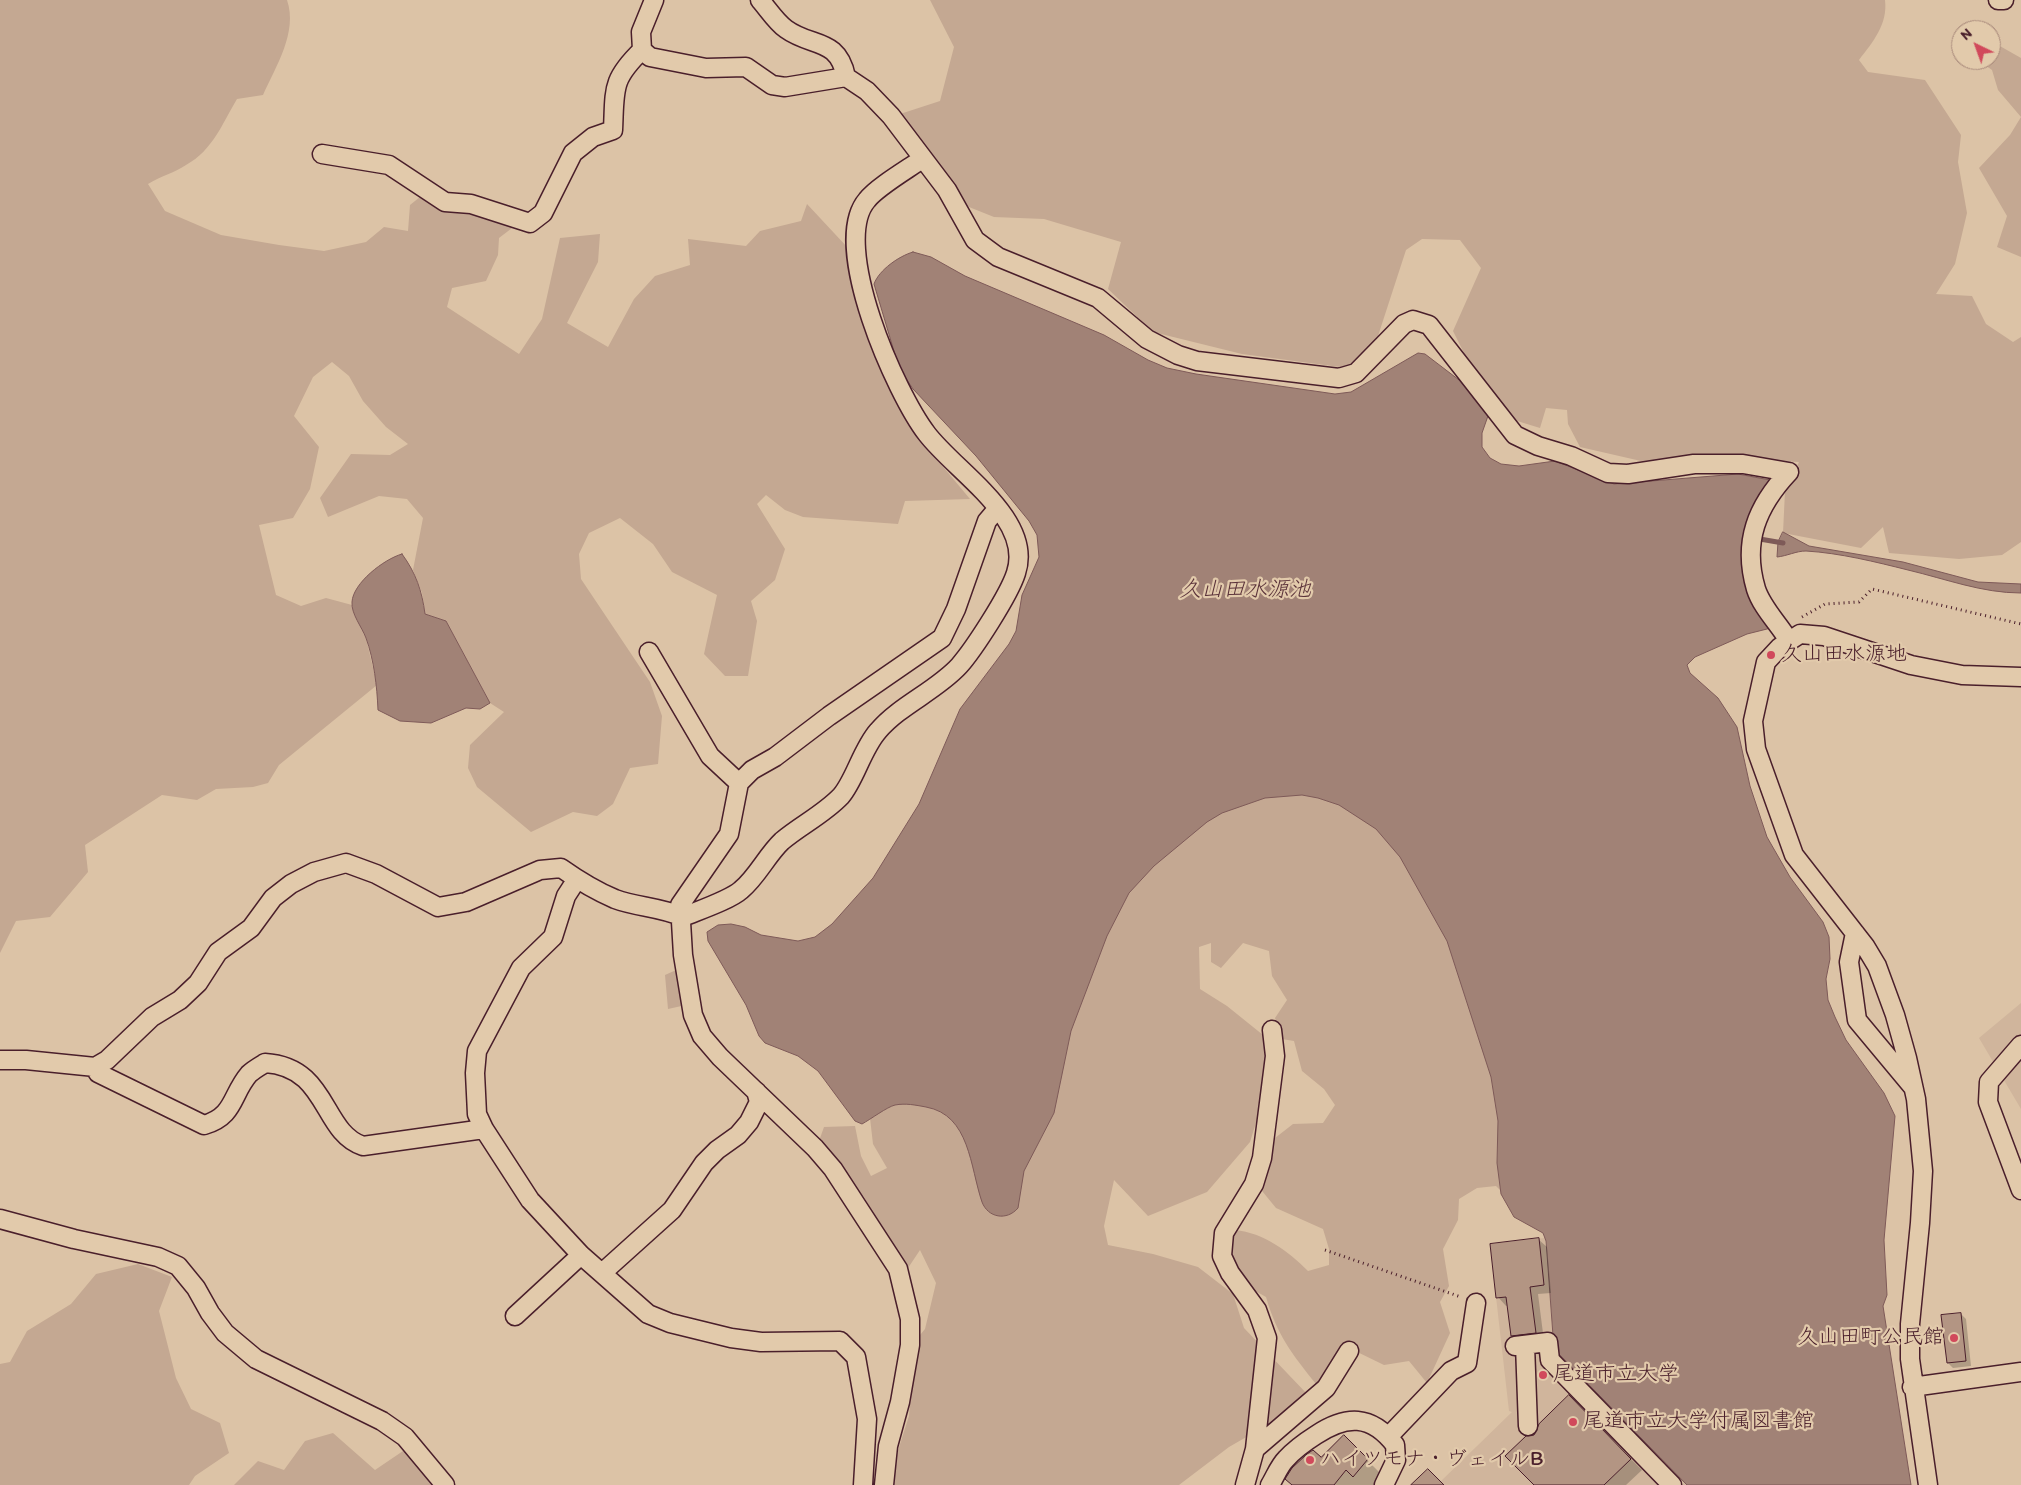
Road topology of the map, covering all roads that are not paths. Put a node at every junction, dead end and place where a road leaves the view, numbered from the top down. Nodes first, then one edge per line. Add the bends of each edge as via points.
1 (654, 0) edge
2 (760, 0) edge
3 (1998, 0) edge
4 (2004, 0) edge
5 (642, 50) junction
6 (846, 76) junction
7 (322, 154) dead end
8 (922, 158) junction
9 (998, 508) junction
10 (1785, 635) junction
11 (649, 652) dead end
12 (2021, 677) edge
13 (739, 783) junction
14 (577, 879) junction
15 (683, 917) junction
16 (1854, 933) junction
17 (1272, 1030) dead end
18 (2021, 1045) edge
19 (0, 1060) edge
20 (95, 1067) junction
21 (1914, 1088) junction
22 (756, 1091) junction
23 (484, 1129) junction
24 (2021, 1190) edge
25 (0, 1219) edge
26 (581, 1255) junction
27 (602, 1273) junction
28 (1476, 1302) road end
29 (515, 1316) dead end
30 (1349, 1351) dead end
31 (2021, 1372) edge
32 (1912, 1387) junction
33 (1528, 1426) dead end
34 (1388, 1437) junction
35 (1255, 1449) junction
36 (444, 1485) edge
37 (863, 1485) edge
38 (884, 1485) edge
39 (1245, 1485) edge
40 (1270, 1485) edge
41 (1384, 1485) edge
42 (1672, 1485) edge
43 (1928, 1485) edge

1 - 5 street via 641,32
2 - 6 street via 787,29 832,48 844,63
3 - 4 street
5 - 6 street via 650,57 706,68 746,67 772,85 785,87
5 - 7 street via 625,66 616,85 613,130 594,137 573,153 543,213 530,223 471,204 445,202 389,165
6 - 8 street via 867,90
8 - 9 street via 867,199 856,218 854,242 864,298 902,393 926,434
8 - 10 street via 947,190 975,240 998,257 1098,298 1147,339 1178,355 1339,378 1356,373 1404,324 1413,320 1429,325 1515,435 1538,446 1571,456 1608,473 1628,474 1694,464 1743,464 1789,472 1775,487 1756,518 1750,553 1756,590
9 - 13 street via 987,521 942,638 752,770
9 - 15 street via 1014,532 1019,551 1016,573 996,612 959,666 878,731 843,794 782,842 740,891
10 - 12 street via 1824,636 1911,665 1962,675
10 - 16 street via 1780,647 1766,662 1753,721 1756,749 1794,855
11 - 13 street via 710,756
13 - 15 street via 728,834 680,905
14 - 15 street via 617,899 667,910
14 - 20 street via 561,868 540,870 466,902 438,907 376,874 346,863 314,872 272,898 251,928 218,952 198,983 180,1000 152,1017 107,1060
14 - 23 street via 566,896 552,937 521,968 477,1051 477,1114
15 - 22 street via 683,955 693,1015 702,1036
16 - 21 street via 1877,966 1895,1015
16 - 21 street via 1849,962 1857,1020
17 - 35 street via 1275,1056 1262,1158 1254,1184 1224,1233 1222,1256 1257,1310 1267,1338
18 - 24 street via 1989,1082 1988,1102
19 - 20 street
20 - 23 street via 98,1073 204,1125 216,1121 227,1111 249,1074 265,1063 293,1070 311,1083 351,1142 363,1146
21 - 32 street via 1922,1171 1910,1324
22 - 27 street via 759,1102 749,1122 704,1163 672,1210
22 - 38 street via 833,1169 898,1269 910,1319 910,1345 888,1446
23 - 26 street via 530,1200
25 - 36 street via 158,1257 178,1266 225,1333 256,1359 382,1421 405,1437
26 - 27 street
26 - 29 street
27 - 37 street via 648,1314 670,1322 731,1338 761,1342 840,1341 856,1357 867,1419
28 - 34 street via 1467,1363 1450,1372
30 - 35 street via 1326,1388
31 - 32 street
32 - 43 street
33 - 42 street via 1520,1345 1548,1342 1550,1360
34 - 40 street via 1375,1426 1354,1419 1332,1424 1284,1460
34 - 41 street via 1395,1445 1396,1460
35 - 39 street

